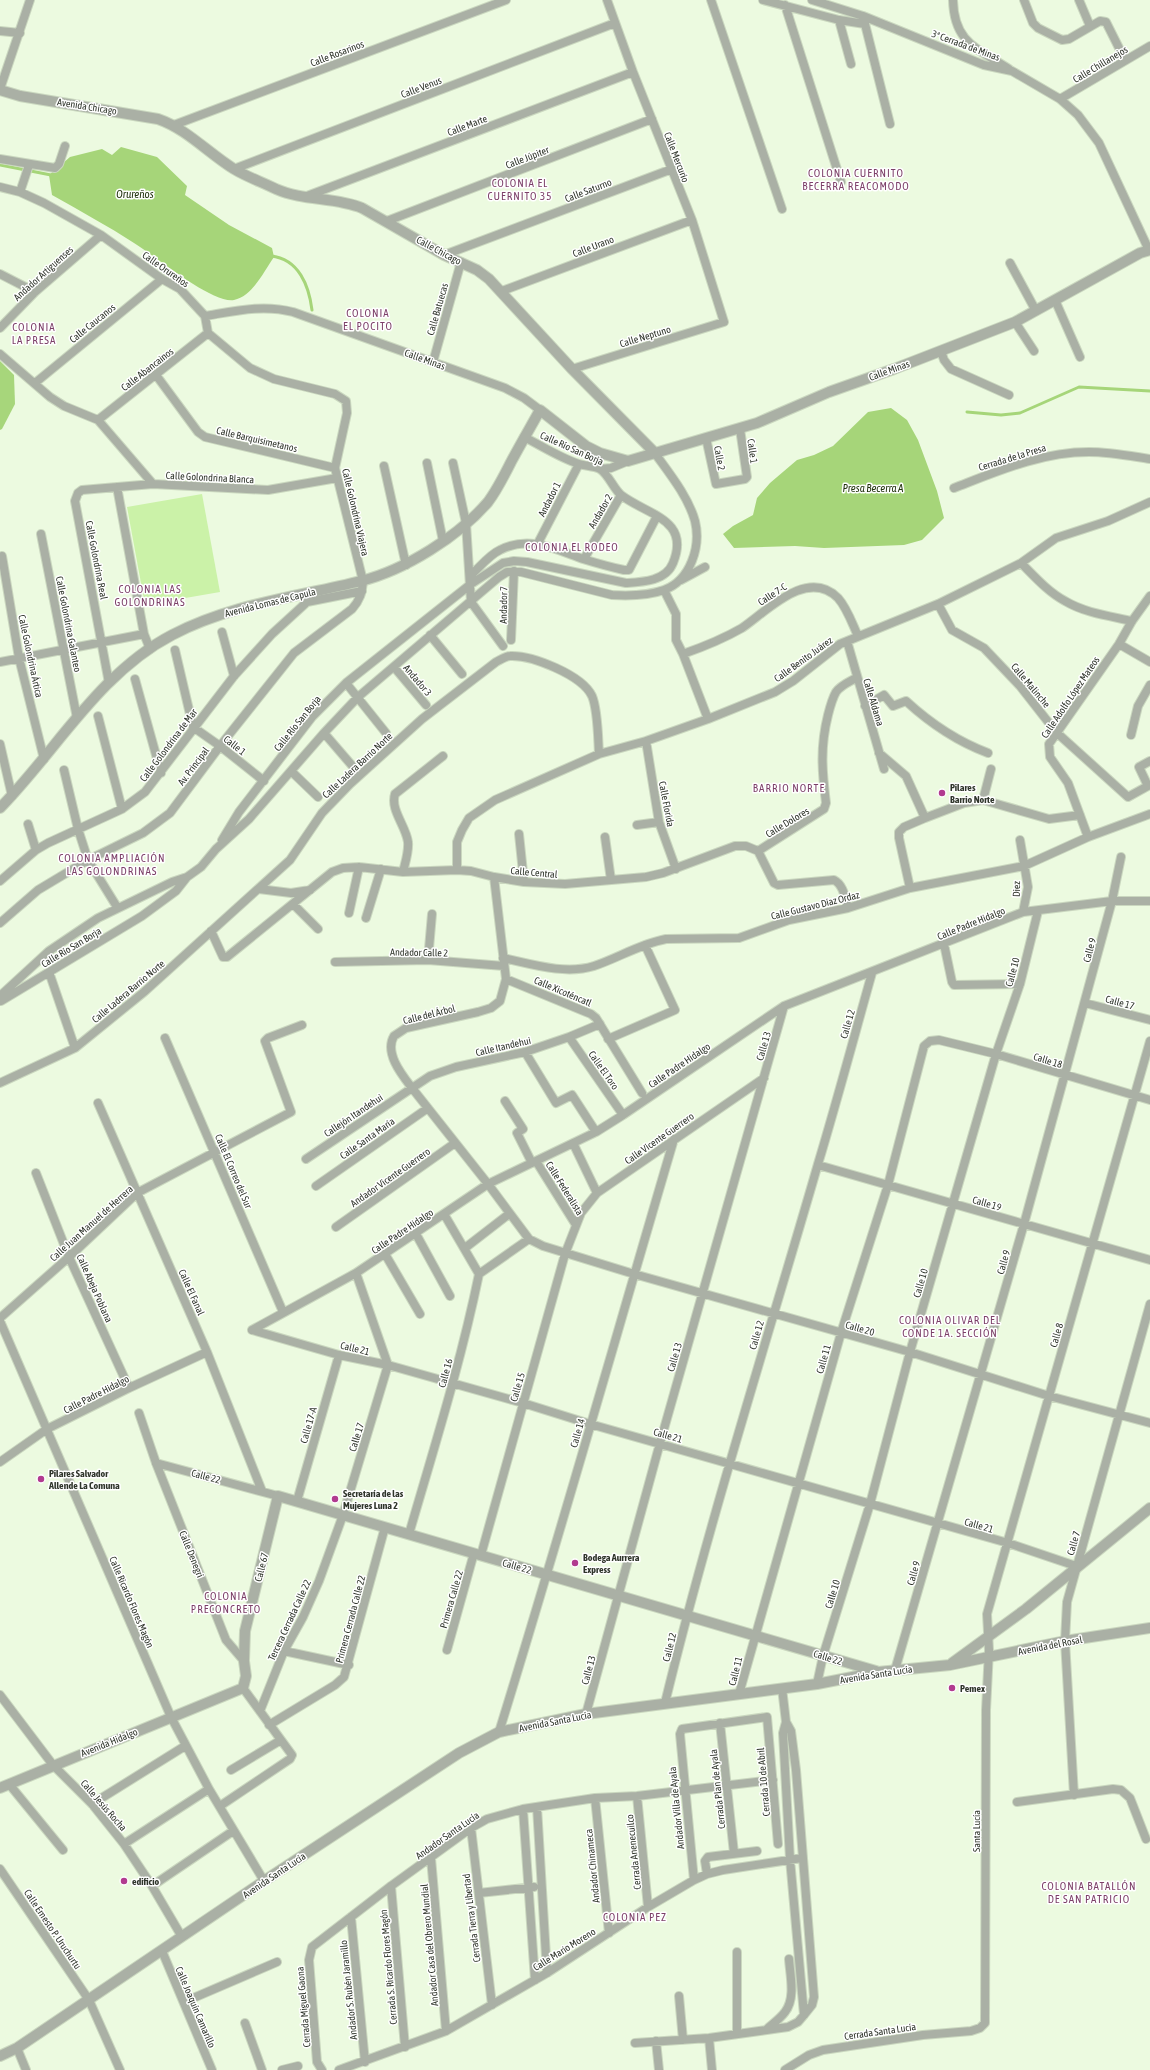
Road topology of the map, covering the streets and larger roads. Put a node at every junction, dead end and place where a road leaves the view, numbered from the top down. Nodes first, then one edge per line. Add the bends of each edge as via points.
1 (30, 0) edge
2 (506, 0) edge
3 (608, 0) edge
4 (711, 0) edge
5 (763, 0) edge
6 (812, 0) edge
7 (953, 0) edge
8 (1024, 0) edge
9 (1079, 0) edge
10 (785, 5) junction
11 (840, 20) junction
12 (864, 20) junction
13 (615, 23) junction
14 (1090, 26) junction
15 (0, 31) edge
16 (20, 33) junction
17 (1150, 46) edge
18 (1125, 60) junction
19 (851, 64) dead end
20 (1012, 71) junction
21 (633, 72) junction
22 (0, 89) edge
23 (1060, 99) junction
24 (652, 119) junction
25 (890, 124) dead end
26 (174, 125) junction
27 (65, 146) dead end
28 (0, 160) edge
29 (29, 165) junction
30 (234, 169) junction
31 (672, 169) junction
32 (841, 182) dead end
33 (0, 187) edge
34 (20, 192) junction
35 (307, 196) junction
36 (782, 209) dead end
37 (692, 220) junction
38 (387, 221) junction
39 (101, 235) junction
40 (1147, 248) edge
41 (444, 255) junction
42 (461, 262) junction
43 (1010, 263) dead end
44 (0, 274) edge
45 (162, 279) junction
46 (502, 291) junction
47 (35, 292) junction
48 (1055, 300) junction
49 (1036, 310) junction
50 (205, 316) junction
51 (724, 322) joint
52 (1015, 322) junction
53 (0, 328) edge
54 (208, 333) junction
55 (941, 351) junction
56 (1034, 351) dead end
57 (0, 354) edge
58 (1080, 358) dead end
59 (433, 362) junction
60 (572, 369) junction
61 (156, 375) junction
62 (34, 383) junction
63 (1009, 394) dead end
64 (540, 410) junction
65 (98, 420) junction
66 (740, 429) junction
67 (524, 437) junction
68 (706, 438) junction
69 (654, 452) junction
70 (1150, 459) edge
71 (628, 461) junction
72 (427, 463) dead end
73 (453, 463) dead end
74 (579, 464) junction
75 (384, 466) dead end
76 (335, 468) junction
77 (600, 469) junction
78 (337, 478) junction
79 (714, 482) joint
80 (153, 484) junction
81 (117, 487) junction
82 (954, 488) dead end
83 (82, 490) joint
84 (621, 495) junction
85 (1150, 502) edge
86 (657, 516) junction
87 (466, 523) junction
88 (41, 534) dead end
89 (443, 541) junction
90 (538, 543) junction
91 (2, 556) dead end
92 (584, 559) junction
93 (1021, 563) junction
94 (406, 565) junction
95 (705, 567) dead end
96 (514, 571) junction
97 (470, 580) junction
98 (677, 582) junction
99 (362, 586) junction
100 (664, 590) junction
101 (1150, 596) edge
102 (471, 602) junction
103 (938, 604) junction
104 (1132, 621) junction
105 (222, 632) dead end
106 (144, 634) junction
107 (430, 635) junction
108 (858, 636) junction
109 (511, 640) dead end
110 (846, 641) junction
111 (103, 643) junction
112 (1119, 644) junction
113 (503, 646) dead end
114 (150, 649) junction
115 (64, 650) junction
116 (175, 650) dead end
117 (683, 654) junction
118 (19, 658) junction
119 (0, 662) edge
120 (1150, 662) edge
121 (394, 667) junction
122 (462, 674) dead end
123 (234, 676) junction
124 (856, 678) junction
125 (135, 680) dead end
126 (109, 683) junction
127 (346, 683) junction
128 (1150, 685) edge
129 (358, 697) junction
130 (426, 705) dead end
131 (865, 706) junction
132 (98, 716) dead end
133 (77, 718) junction
134 (708, 719) junction
135 (193, 727) junction
136 (324, 732) junction
137 (1056, 732) junction
138 (386, 733) dead end
139 (1131, 735) dead end
140 (646, 741) junction
141 (0, 744) edge
142 (220, 746) junction
143 (879, 753) junction
144 (988, 753) dead end
145 (599, 754) junction
146 (444, 756) dead end
147 (44, 758) junction
148 (1150, 761) edge
149 (355, 769) dead end
150 (884, 769) dead end
151 (991, 769) dead end
152 (64, 770) dead end
153 (291, 771) junction
154 (161, 773) junction
155 (264, 781) junction
156 (12, 796) junction
157 (318, 797) dead end
158 (982, 800) junction
159 (0, 808) edge
160 (122, 809) junction
161 (1150, 814) edge
162 (1080, 815) junction
163 (925, 818) junction
164 (658, 822) junction
165 (28, 824) dead end
166 (637, 825) dead end
167 (78, 829) junction
168 (519, 834) dead end
169 (605, 837) dead end
170 (1088, 837) junction
171 (1020, 840) dead end
172 (216, 849) junction
173 (36, 850) junction
174 (758, 851) junction
175 (1121, 857) dead end
176 (88, 860) junction
177 (1024, 866) junction
178 (359, 867) junction
179 (381, 869) junction
180 (676, 869) junction
181 (457, 870) junction
182 (403, 872) junction
183 (187, 877) junction
184 (494, 877) junction
185 (611, 880) junction
186 (0, 881) edge
187 (524, 882) junction
188 (910, 888) junction
189 (259, 889) junction
190 (311, 890) junction
191 (1112, 901) junction
192 (1150, 901) edge
193 (294, 905) junction
194 (117, 908) junction
195 (848, 908) junction
196 (1038, 911) junction
197 (1024, 912) junction
198 (349, 913) dead end
199 (432, 914) dead end
200 (366, 918) dead end
201 (0, 923) edge
202 (318, 929) dead end
203 (211, 931) junction
204 (645, 944) junction
205 (944, 944) junction
206 (428, 960) junction
207 (335, 962) dead end
208 (503, 962) junction
209 (49, 972) junction
210 (872, 973) junction
211 (506, 979) junction
212 (1020, 984) junction
213 (0, 996) edge
214 (0, 1001) edge
215 (1085, 1003) junction
216 (784, 1006) junction
217 (1150, 1020) edge
218 (600, 1024) junction
219 (302, 1025) dead end
220 (165, 1038) dead end
221 (569, 1038) junction
222 (608, 1039) junction
223 (939, 1040) joint
224 (1150, 1041) edge
225 (75, 1048) junction
226 (525, 1052) junction
227 (996, 1054) junction
228 (1064, 1075) junction
229 (764, 1078) junction
230 (0, 1083) edge
231 (412, 1088) junction
232 (642, 1093) dead end
233 (1135, 1096) junction
234 (1150, 1100) edge
235 (505, 1101) dead end
236 (98, 1103) dead end
237 (428, 1108) junction
238 (624, 1115) junction
239 (596, 1132) junction
240 (674, 1139) junction
241 (455, 1143) junction
242 (573, 1143) junction
243 (215, 1153) junction
244 (306, 1159) dead end
245 (534, 1162) junction
246 (818, 1165) junction
247 (36, 1173) dead end
248 (488, 1184) junction
249 (888, 1185) junction
250 (316, 1186) dead end
251 (137, 1192) junction
252 (597, 1193) junction
253 (954, 1204) junction
254 (444, 1214) junction
255 (509, 1214) junction
256 (1024, 1224) junction
257 (576, 1225) junction
258 (336, 1227) dead end
259 (416, 1234) junction
260 (529, 1239) junction
261 (1093, 1243) junction
262 (465, 1248) junction
263 (385, 1254) junction
264 (565, 1254) junction
265 (70, 1257) junction
266 (1150, 1260) edge
267 (356, 1273) junction
268 (479, 1274) junction
269 (634, 1274) junction
270 (703, 1293) junction
271 (450, 1296) dead end
272 (1150, 1304) edge
273 (283, 1312) junction
274 (420, 1314) dead end
275 (772, 1314) junction
276 (0, 1318) edge
277 (0, 1321) edge
278 (252, 1330) joint
279 (841, 1333) junction
280 (207, 1352) junction
281 (910, 1352) junction
282 (339, 1355) junction
283 (388, 1366) junction
284 (980, 1374) junction
285 (453, 1384) junction
286 (129, 1388) junction
287 (1050, 1396) junction
288 (523, 1403) junction
289 (139, 1413) dead end
290 (1118, 1415) junction
291 (1150, 1423) edge
292 (590, 1424) junction
293 (47, 1430) junction
294 (660, 1443) junction
295 (0, 1462) edge
296 (156, 1463) junction
297 (730, 1463) junction
298 (799, 1483) junction
299 (262, 1491) junction
300 (278, 1496) junction
301 (297, 1501) junction
302 (870, 1504) junction
303 (1150, 1508) edge
304 (343, 1514) junction
305 (938, 1523) junction
306 (385, 1527) junction
307 (409, 1534) junction
308 (1008, 1543) junction
309 (477, 1554) junction
310 (1076, 1566) junction
311 (548, 1574) junction
312 (618, 1596) junction
313 (687, 1616) junction
314 (1150, 1628) edge
315 (754, 1635) junction
316 (988, 1635) junction
317 (1065, 1641) junction
318 (447, 1650) dead end
319 (284, 1651) junction
320 (823, 1656) junction
321 (987, 1657) junction
322 (244, 1661) junction
323 (950, 1664) junction
324 (349, 1665) junction
325 (895, 1670) junction
326 (878, 1672) junction
327 (817, 1684) junction
328 (243, 1688) junction
329 (782, 1688) junction
330 (0, 1694) edge
331 (739, 1694) junction
332 (665, 1703) junction
333 (260, 1711) junction
334 (586, 1714) junction
335 (171, 1717) junction
336 (786, 1722) junction
337 (720, 1723) junction
338 (269, 1724) junction
339 (499, 1732) junction
340 (281, 1740) junction
341 (185, 1746) junction
342 (53, 1765) junction
343 (231, 1770) dead end
344 (773, 1780) junction
345 (4, 1786) edge
346 (727, 1786) junction
347 (209, 1789) junction
348 (685, 1791) junction
349 (1074, 1795) junction
350 (637, 1796) junction
351 (595, 1798) junction
352 (1017, 1802) dead end
353 (92, 1804) junction
354 (220, 1806) junction
355 (536, 1807) junction
356 (523, 1809) junction
357 (471, 1828) junction
358 (233, 1831) junction
359 (1146, 1839) dead end
360 (124, 1844) junction
361 (778, 1844) dead end
362 (62, 1850) dead end
363 (757, 1851) dead end
364 (734, 1853) junction
365 (431, 1858) junction
366 (802, 1858) junction
367 (790, 1859) junction
368 (0, 1869) edge
369 (707, 1874) junction
370 (694, 1880) junction
371 (264, 1881) junction
372 (152, 1886) junction
373 (391, 1886) junction
374 (541, 1887) junction
375 (529, 1888) junction
376 (479, 1893) junction
377 (648, 1906) junction
378 (351, 1917) junction
379 (609, 1933) junction
380 (182, 1937) junction
381 (315, 1943) joint
382 (162, 1951) junction
383 (737, 1952) dead end
384 (789, 1959) dead end
385 (277, 1962) dead end
386 (547, 1973) junction
387 (535, 1980) junction
388 (679, 1996) dead end
389 (89, 2000) junction
390 (184, 2002) junction
391 (492, 2004) junction
392 (804, 2015) junction
393 (245, 2023) dead end
394 (982, 2027) joint
395 (446, 2030) junction
396 (766, 2030) junction
397 (737, 2034) junction
398 (710, 2038) junction
399 (683, 2040) junction
400 (656, 2041) junction
401 (635, 2043) dead end
402 (404, 2047) junction
403 (17, 2048) junction
404 (0, 2056) edge
405 (365, 2062) junction
406 (298, 2066) dead end
407 (26, 2070) edge
408 (120, 2070) edge
409 (212, 2070) edge
410 (262, 2070) edge
411 (282, 2070) edge
412 (322, 2070) edge
413 (339, 2070) edge
414 (659, 2070) edge
415 (712, 2070) edge
416 (785, 2070) edge

1 - 16 street
2 - 26 street, Calle Rosarinos
3 - 13 street, Calle Mercurio
4 - 36 street
5 - 10 street
6 - 12 street, 3ª Cerrada de Minas
7 - 20 street via 956,22 964,38
8 - 14 street via 1033,23 1062,40 1069,39
9 - 14 street
10 - 11 street
10 - 32 street
11 - 12 street
11 - 19 street
12 - 20 street, 3ª Cerrada de Minas via 984,65
12 - 25 street
13 - 21 street, Calle Mercurio
13 - 30 street, Calle Venus
14 - 18 street via 1100,21 1106,22
15 - 16 street
16 - 22 street
17 - 18 street, Calle Chillanejos
18 - 23 street, Calle Chillanejos
20 - 23 street, 3ª Cerrada de Minas
21 - 24 street, Calle Mercurio
21 - 35 street, Calle Marte
22 - 26 street, Avenida Chicago via 20,96 158,119
23 - 40 street, 3ª Cerrada de Minas via 1078,115 1099,143
24 - 31 street, Calle Mercurio
24 - 38 street, Calle Júpiter
26 - 30 street, Calle Chicago
27 - 29 street via 59,164 53,169
28 - 29 street
29 - 34 street
30 - 35 street, Calle Chicago via 278,190
31 - 37 street, Calle Mercurio
31 - 41 street, Calle Saturno
33 - 34 street, Calle Orureños
34 - 39 street, Calle Orureños
35 - 38 street, Calle Chicago via 348,202
37 - 46 street, Calle Urano
37 - 51 street, Calle Mercurio
38 - 41 street, Calle Chicago
39 - 45 street, Calle Orureños
39 - 47 street, Andador Artiguenses
40 - 48 street, Calle Minas
41 - 42 street, Calle Chicago
42 - 46 street, Calle Chicago via 477,270
42 - 59 street, Calle Batuecas
43 - 49 street
44 - 47 street
45 - 50 street, Calle Orureños via 180,289
45 - 62 street, Calle Caucanos
46 - 60 street, Calle Chicago
47 - 53 street, Andador Artiguenses
48 - 49 street, Calle Minas
48 - 58 street
49 - 52 street, Calle Minas
50 - 54 street
50 - 59 street, Calle Minas via 249,309 280,308
51 - 60 street, Calle Neptuno
52 - 55 street, Calle Minas
52 - 56 street
54 - 61 street, Calle Abancainos
54 - 76 street, Calle Golondrina Viajera via 250,368 262,374 335,394 346,401 347,414
55 - 63 street via 951,369
55 - 66 street, Calle Minas via 828,392
57 - 62 street
59 - 64 street, Calle Minas via 505,388
60 - 69 street, Calle Chicago
61 - 65 street, Calle Abancainos
61 - 76 street, Calle Barquisimetanos via 204,437
62 - 65 street via 64,406
64 - 67 street, Avenida Lomas de Capula
64 - 71 street, Calle Minas via 586,446
65 - 80 street
66 - 68 street, Calle Minas
66 - 79 street, Calle 1 via 747,477 718,484
67 - 74 street, Calle Río San Borja
67 - 87 street, Avenida Lomas de Capula via 489,500
68 - 69 street, Calle Minas
68 - 79 street, Calle 2
69 - 71 street, Calle Minas
69 - 98 street via 689,506 696,531 695,553
70 - 82 street, Cerrada de la Presa via 1090,452 1060,454 1035,459
71 - 77 street, Calle Minas via 611,468
72 - 89 street
73 - 87 street
74 - 77 street, Calle Río San Borja
74 - 90 street, Andador 1
75 - 94 street
76 - 78 street, Calle Golondrina Viajera
77 - 84 street, Calle Río San Borja
78 - 80 street, Calle Golondrina Blanca via 268,490
78 - 99 street, Calle Golondrina Viajera
80 - 81 street, Calle Golondrina Blanca
81 - 83 street, Calle Golondrina Blanca
81 - 106 street
83 - 111 street, Calle Golondrina Real via 75,501
84 - 86 street, Calle Río San Borja
84 - 92 street, Andador 2
85 - 93 street, Calle Benito Juárez via 1108,521 1056,538
86 - 92 street via 629,570
86 - 97 street, Calle Río San Borja via 667,522 674,531 678,543 671,569 657,579 626,583 514,561
87 - 89 street, Avenida Lomas de Capula
87 - 97 street
88 - 115 street, Calle Golondrina Galanteo
89 - 94 street, Avenida Lomas de Capula
90 - 92 street
90 - 97 street via 511,545 498,550
91 - 118 street, Calle Golondrina Ártica
93 - 103 street, Calle Benito Juárez
93 - 104 street via 1064,601 1084,610
94 - 99 street, Avenida Lomas de Capula
95 - 98 street
96 - 100 street via 612,595 627,596
96 - 102 street, Calle Río San Borja via 499,577
96 - 109 street, Andador 7
97 - 102 street
97 - 127 street, Calle Río San Borja
98 - 100 street
99 - 114 street, Avenida Lomas de Capula via 265,602 217,615 172,635
99 - 123 street, Calle Golondrina de Mar via 306,602 272,634
99 - 142 street, Av. Principal via 358,602 352,609 294,653
100 - 117 street via 676,614 676,640
101 - 104 street, Calle Adolfo López Mateos
102 - 107 street, Calle Río San Borja
102 - 113 street
103 - 108 street, Calle Benito Juárez
103 - 137 street, Calle Malinche via 952,630 992,655
104 - 112 street, Calle Adolfo López Mateos
105 - 123 street
106 - 111 street
106 - 114 street
107 - 121 street, Calle Río San Borja
107 - 122 street
108 - 110 street, Calle Benito Juárez
108 - 117 street, Calle 7-C via 844,606 837,598 822,590 811,588 787,595 742,628
110 - 124 street, Calle Aldama
110 - 134 street, Calle Benito Juárez via 827,653 794,681 775,692
111 - 115 street
111 - 126 street, Calle Golondrina Real
112 - 120 street
112 - 137 street, Calle Adolfo López Mateos
114 - 126 street, Avenida Lomas de Capula
115 - 118 street
115 - 133 street, Calle Golondrina Galanteo
116 - 135 street
117 - 134 street
118 - 119 street
118 - 147 street, Calle Golondrina Ártica
121 - 129 street, Calle Río San Borja
121 - 130 street, Andador 3
123 - 135 street, Calle Golondrina de Mar
124 - 131 street, Calle Aldama
124 - 174 street, Calle Dolores via 836,692 824,728 821,749 826,803 824,809
125 - 154 street
126 - 133 street, Avenida Lomas de Capula
127 - 129 street
127 - 155 street, Calle Río San Borja via 312,717
128 - 139 street via 1138,706
129 - 136 street, Calle Río San Borja
129 - 138 street
131 - 143 street, Calle Aldama
131 - 144 street via 884,695 893,706 906,701 946,734
132 - 160 street
133 - 147 street, Avenida Lomas de Capula
134 - 140 street, Calle Benito Juárez
135 - 142 street, Calle 1
135 - 154 street, Calle Golondrina de Mar
136 - 149 street
136 - 153 street, Calle Río San Borja
137 - 148 street, Calle Malinche via 1128,798 1148,786 1139,767
137 - 162 street, Calle Adolfo López Mateos via 1049,744 1050,757 1068,783
140 - 145 street, Calle Benito Juárez
140 - 164 street, Calle Florida
141 - 156 street
142 - 155 street, Calle 1
142 - 176 street, Av. Principal via 170,813 157,824
143 - 150 street, Calle Aldama
143 - 163 street via 906,776
145 - 181 street, Calle Benito Juárez via 480,809 469,818 457,842
145 - 189 street, Calle Ladera Barrio Norte via 592,696 584,686 551,666 509,656 484,670 422,719 350,784 322,813 295,854
146 - 182 street via 395,794 394,805 408,840
147 - 156 street, Avenida Lomas de Capula
151 - 158 street
152 - 167 street
153 - 157 street
153 - 172 street, Calle Río San Borja via 249,820
154 - 160 street, Calle Golondrina de Mar via 144,792
155 - 172 street, Calle Río San Borja via 239,812
156 - 159 street, Avenida Lomas de Capula
158 - 162 street via 1049,819
158 - 163 street via 964,803
160 - 167 street, Calle Golondrina de Mar
161 - 170 street, Calle Gustavo Díaz Ordaz
162 - 170 street, Calle Adolfo López Mateos
163 - 188 street via 904,827 899,832
164 - 166 street
164 - 180 street, Calle Florida
165 - 173 street
167 - 173 street, Calle Golondrina de Mar
167 - 176 street
168 - 187 street
169 - 185 street
170 - 177 street, Calle Gustavo Díaz Ordaz
171 - 177 street, Diez
172 - 183 street, Calle Río San Borja via 201,867
173 - 186 street, Calle Golondrina de Mar
174 - 180 street, Calle Central via 746,846 735,846
174 - 195 street via 774,883 778,885 834,880 842,887
175 - 191 street, Calle 9
176 - 194 street
176 - 201 street, Av. Principal via 38,890
177 - 188 street, Calle Gustavo Díaz Ordaz
177 - 197 street, Diez via 1028,887
178 - 179 street, Calle Central
178 - 190 street, Calle Central via 337,869
178 - 198 street
179 - 182 street, Calle Central
179 - 200 street
180 - 185 street, Calle Central via 646,877
181 - 182 street, Calle Central
181 - 184 street, Calle Central
183 - 194 street, Calle Río San Borja
183 - 209 street, Calle Río San Borja via 176,891 142,916
184 - 187 street, Calle Central
184 - 208 street, Calle del Árbol
185 - 187 street, Calle Central via 565,884
188 - 195 street, Calle Gustavo Díaz Ordaz
189 - 190 street via 291,892
189 - 203 street, Calle Ladera Barrio Norte
190 - 193 street, Calle Central
191 - 192 street, Calle Padre Hidalgo
191 - 196 street, Calle Padre Hidalgo
191 - 215 street, Calle 9
193 - 202 street
193 - 203 street, Calle Central via 227,957 223,957
194 - 213 street, Calle Río San Borja via 49,951
195 - 204 street, Calle Gustavo Díaz Ordaz via 789,920 739,938 666,939
196 - 197 street, Calle Padre Hidalgo
196 - 212 street, Calle 10
197 - 205 street, Calle Padre Hidalgo
199 - 206 street
203 - 225 street, Calle Ladera Barrio Norte via 144,992
204 - 208 street, Calle Gustavo Díaz Ordaz via 593,966 576,969
204 - 222 street via 675,1008 674,1011
205 - 210 street, Calle Padre Hidalgo
205 - 212 street via 954,985
206 - 207 street, Andador Calle 2
206 - 208 street, Andador Calle 2
208 - 211 street, Calle del Árbol
209 - 214 street, Calle Río San Borja
209 - 225 street
210 - 216 street, Calle Padre Hidalgo
210 - 246 street, Calle 12
211 - 218 street, Calle Xicoténcatl via 586,1010
211 - 231 street, Calle del Árbol via 500,1001 491,1008 406,1028 394,1036 391,1044 394,1058
212 - 227 street, Calle 10
215 - 217 street, Calle 17
215 - 228 street, Calle 9
216 - 229 street, Calle 13
216 - 238 street, Calle Padre Hidalgo
218 - 221 street, Calle Itandehui
218 - 222 street, Calle Xicoténcatl
219 - 243 street, Calle Juan Manuel de Herrera via 265,1041 291,1112
220 - 243 street, Calle El Correo del Sur
221 - 226 street, Calle Itandehui
221 - 238 street, Calle El Toro
222 - 232 street, Calle Xicoténcatl
223 - 227 street, Calle 18
223 - 249 street, Calle 11 via 930,1041 924,1046
224 - 233 street, Calle 8
225 - 230 street, Calle Ladera Barrio Norte
226 - 231 street, Calle Itandehui via 443,1070
226 - 239 street via 556,1103 572,1095
227 - 228 street, Calle 18
227 - 253 street, Calle 10
228 - 233 street, Calle 18
228 - 256 street, Calle 9
229 - 240 street, Calle Vicente Guerrero
229 - 270 street, Calle 13
231 - 237 street, Calle del Árbol
231 - 244 street, Callejón Itandehui
233 - 234 street, Calle 18
233 - 261 street, Calle 8
235 - 245 street, Calle Federalista via 522,1129 517,1133
236 - 251 street, Calle El Fanal
237 - 241 street, Calle del Árbol
237 - 250 street, Calle Santa María
238 - 239 street, Calle Padre Hidalgo
239 - 242 street, Calle Padre Hidalgo
240 - 252 street, Calle Vicente Guerrero
240 - 269 street, Calle 14
241 - 248 street, Calle del Árbol
241 - 258 street, Andador Vicente Guerrero
242 - 245 street, Calle Padre Hidalgo
242 - 252 street
243 - 251 street, Calle Juan Manuel de Herrera
243 - 273 street, Calle El Correo del Sur
245 - 248 street, Calle Padre Hidalgo
245 - 257 street, Calle Federalista
246 - 249 street, Calle 19
246 - 275 street, Calle 12
247 - 265 street, Calle Abeja Poblana
248 - 254 street, Calle Padre Hidalgo
248 - 255 street, Calle del Árbol
249 - 253 street, Calle 19
249 - 279 street, Calle 11
251 - 265 street, Calle Juan Manuel de Herrera
251 - 280 street, Calle El Fanal
252 - 257 street, Calle Vicente Guerrero via 581,1213
253 - 256 street, Calle 19
253 - 281 street, Calle 10
254 - 259 street, Calle Padre Hidalgo
254 - 262 street
255 - 260 street, Calle del Árbol
255 - 262 street
256 - 261 street, Calle 19
256 - 284 street, Calle 9
257 - 264 street, Calle 15
259 - 263 street, Calle Padre Hidalgo
259 - 271 street
260 - 264 street, Calle 20
260 - 268 street
261 - 266 street, Calle 19
261 - 287 street, Calle 8
262 - 268 street
263 - 267 street, Calle Padre Hidalgo
263 - 274 street
264 - 269 street, Calle 20
264 - 288 street, Calle 15
265 - 276 street, Calle Juan Manuel de Herrera
265 - 286 street, Calle Abeja Poblana
267 - 273 street, Calle Padre Hidalgo
267 - 283 street
268 - 285 street, Calle 16
269 - 270 street, Calle 20
269 - 292 street, Calle 14
270 - 275 street, Calle 20
270 - 294 street, Calle 13
272 - 290 street, Calle 7
273 - 278 street, Calle Padre Hidalgo
275 - 279 street, Calle 20
275 - 297 street, Calle 12
277 - 293 street, Calle Ricardo Flores Magón
278 - 282 street, Calle 21
279 - 281 street, Calle 20
279 - 298 street, Calle 11
280 - 286 street, Calle Padre Hidalgo
280 - 299 street, Calle El Fanal
281 - 284 street, Calle 20
281 - 302 street, Calle 10
282 - 283 street, Calle 21
282 - 301 street, Calle 17-A
283 - 285 street, Calle 21
283 - 304 street, Calle 17
284 - 287 street, Calle 20
284 - 305 street, Calle 9
285 - 288 street, Calle 21
285 - 307 street, Calle 16
286 - 293 street, Calle Padre Hidalgo
287 - 290 street, Calle 20
287 - 308 street, Calle 8
288 - 292 street, Calle 21
288 - 309 street, Calle 15
289 - 296 street, Calle Denegri
290 - 291 street, Calle 20
290 - 310 street, Calle 7
292 - 294 street, Calle 21
292 - 311 street, Calle 14
293 - 295 street, Calle Padre Hidalgo
293 - 335 street, Calle Ricardo Flores Magón
294 - 297 street, Calle 21
294 - 312 street, Calle 13
296 - 299 street, Calle 22
296 - 322 street, Calle Denegri via 226,1640
297 - 298 street, Calle 21
297 - 313 street, Calle 12
298 - 302 street, Calle 21
298 - 315 street, Calle 11
299 - 300 street, Calle 22
300 - 301 street, Calle 22
300 - 322 street, Calle 67 via 245,1631
301 - 304 street, Calle 22
302 - 305 street, Calle 21
302 - 320 street, Calle 10
303 - 310 street
304 - 306 street, Calle 22
304 - 319 street, Tercera Cerrada Calle 22 via 319,1581
305 - 308 street, Calle 21
305 - 325 street, Calle 9
306 - 307 street, Calle 22
306 - 324 street, Primera Cerrada Calle 22
307 - 309 street, Calle 22
308 - 310 street, Calle 21
308 - 316 street, Calle 8 via 987,1614
309 - 311 street, Calle 22
309 - 318 street, Primera Calle 22
310 - 316 street via 1026,1609
310 - 317 street, Calle 7 via 1067,1602
311 - 312 street, Calle 22
311 - 339 street, Calle 14
312 - 313 street, Calle 22
312 - 334 street, Calle 13
313 - 315 street, Calle 22
313 - 332 street, Calle 12
314 - 317 street, Avenida del Rosal
315 - 320 street, Calle 22
315 - 331 street, Calle 11
316 - 321 street, Santa Lucía
316 - 323 street
317 - 321 street, Avenida del Rosal
317 - 349 street, Calle 7
319 - 324 street
319 - 333 street, Tercera Cerrada Calle 22
320 - 326 street, Calle 22
320 - 327 street, Calle 10
321 - 323 street, Avenida del Rosal
321 - 394 street, Santa Lucía via 986,2018
322 - 328 street via 246,1676
323 - 325 street, Avenida Santa Lucía
324 - 338 street, Primera Cerrada Calle 22 via 341,1681
325 - 326 street, Avenida Santa Lucía
326 - 327 street, Avenida Santa Lucía
327 - 329 street, Avenida Santa Lucía
328 - 333 street
328 - 335 street, Avenida Hidalgo
329 - 331 street, Avenida Santa Lucía
329 - 336 street
330 - 342 street, Calle Jesús Rocha
331 - 332 street, Avenida Santa Lucía
332 - 334 street, Avenida Santa Lucía
333 - 338 street
334 - 339 street, Avenida Santa Lucía
335 - 341 street, Calle Ricardo Flores Magón
335 - 342 street, Avenida Hidalgo
336 - 366 street via 791,1731 796,1770
336 - 367 street via 783,1733
337 - 344 street, Cerrada 10 de Abril via 765,1716 768,1719
337 - 346 street, Cerrada Plan de Ayala
337 - 348 street, Andador Villa de Ayala via 681,1730
338 - 340 street
339 - 371 street, Avenida Santa Lucía via 459,1752
340 - 343 street
340 - 354 street via 291,1751 290,1759
341 - 347 street, Calle Ricardo Flores Magón
341 - 353 street
342 - 345 street, Avenida Hidalgo
342 - 353 street, Calle Jesús Rocha
344 - 346 street, Andador Santa Lucía
344 - 361 street, Cerrada 10 de Abril
345 - 362 street
346 - 348 street, Andador Santa Lucía
346 - 364 street, Cerrada Plan de Ayala
347 - 354 street, Calle Ricardo Flores Magón
347 - 360 street
348 - 350 street, Andador Santa Lucía
348 - 370 street, Andador Villa de Ayala
349 - 352 street
349 - 359 street via 1112,1789 1127,1793
350 - 351 street, Andador Santa Lucía
350 - 377 street, Cerrada Anenecuilco
351 - 355 street, Andador Santa Lucía
351 - 379 street, Andador Chinameca
353 - 360 street, Calle Jesús Rocha
354 - 358 street, Calle Ricardo Flores Magón
355 - 356 street, Andador Santa Lucía
355 - 374 street
356 - 357 street, Andador Santa Lucía via 487,1819
356 - 375 street
357 - 365 street, Andador Santa Lucía
357 - 376 street, Cerrada Tierra y Libertad
358 - 371 street, Calle Ricardo Flores Magón
358 - 372 street
360 - 372 street, Calle Jesús Rocha
363 - 364 street
364 - 369 street via 708,1857 705,1861
365 - 373 street, Andador Santa Lucía
365 - 395 street, Andador Casa del Obrero Mundial
366 - 367 street, Calle Mario Moreno
366 - 392 street via 814,1997 812,2005
367 - 369 street, Calle Mario Moreno
367 - 392 street
368 - 389 street, Calle Ernesto P. Uruchurtu
369 - 370 street, Calle Mario Moreno
370 - 377 street, Calle Mario Moreno
371 - 380 street, Avenida Santa Lucía
372 - 380 street, Calle Jesús Rocha
373 - 378 street, Andador Santa Lucía
373 - 402 street, Cerrada S. Ricardo Flores Magón
374 - 375 street
374 - 386 street
375 - 376 street
375 - 387 street
376 - 391 street, Cerrada Tierra y Libertad
377 - 379 street, Calle Mario Moreno
378 - 381 street, Andador Santa Lucía
378 - 405 street, Andador S. Rubén Jaramillo
379 - 386 street, Calle Mario Moreno
380 - 382 street, Avenida Santa Lucía
381 - 412 street, Cerrada Miguel Gaona via 310,1950 309,1960 317,2062
382 - 389 street, Avenida Santa Lucía
382 - 390 street, Calle Joaquín Camarillo
383 - 397 street
384 - 396 street via 789,2005
385 - 390 street
386 - 387 street, Calle Mario Moreno
387 - 391 street, Calle Mario Moreno
388 - 399 street
389 - 403 street, Avenida Santa Lucía
389 - 408 street, Calle Ernesto P. Uruchurtu
390 - 409 street, Calle Joaquín Camarillo
391 - 395 street, Calle Mario Moreno
392 - 396 street via 788,2027
393 - 410 street
394 - 416 street, Cerrada Santa Lucía via 971,2031 841,2046 809,2055
395 - 402 street, Calle Mario Moreno
396 - 397 street
397 - 398 street
398 - 399 street
398 - 415 street
399 - 400 street
400 - 401 street
400 - 414 street
402 - 405 street, Calle Mario Moreno
403 - 404 street, Avenida Santa Lucía
403 - 407 street
405 - 413 street, Calle Mario Moreno
406 - 411 street

